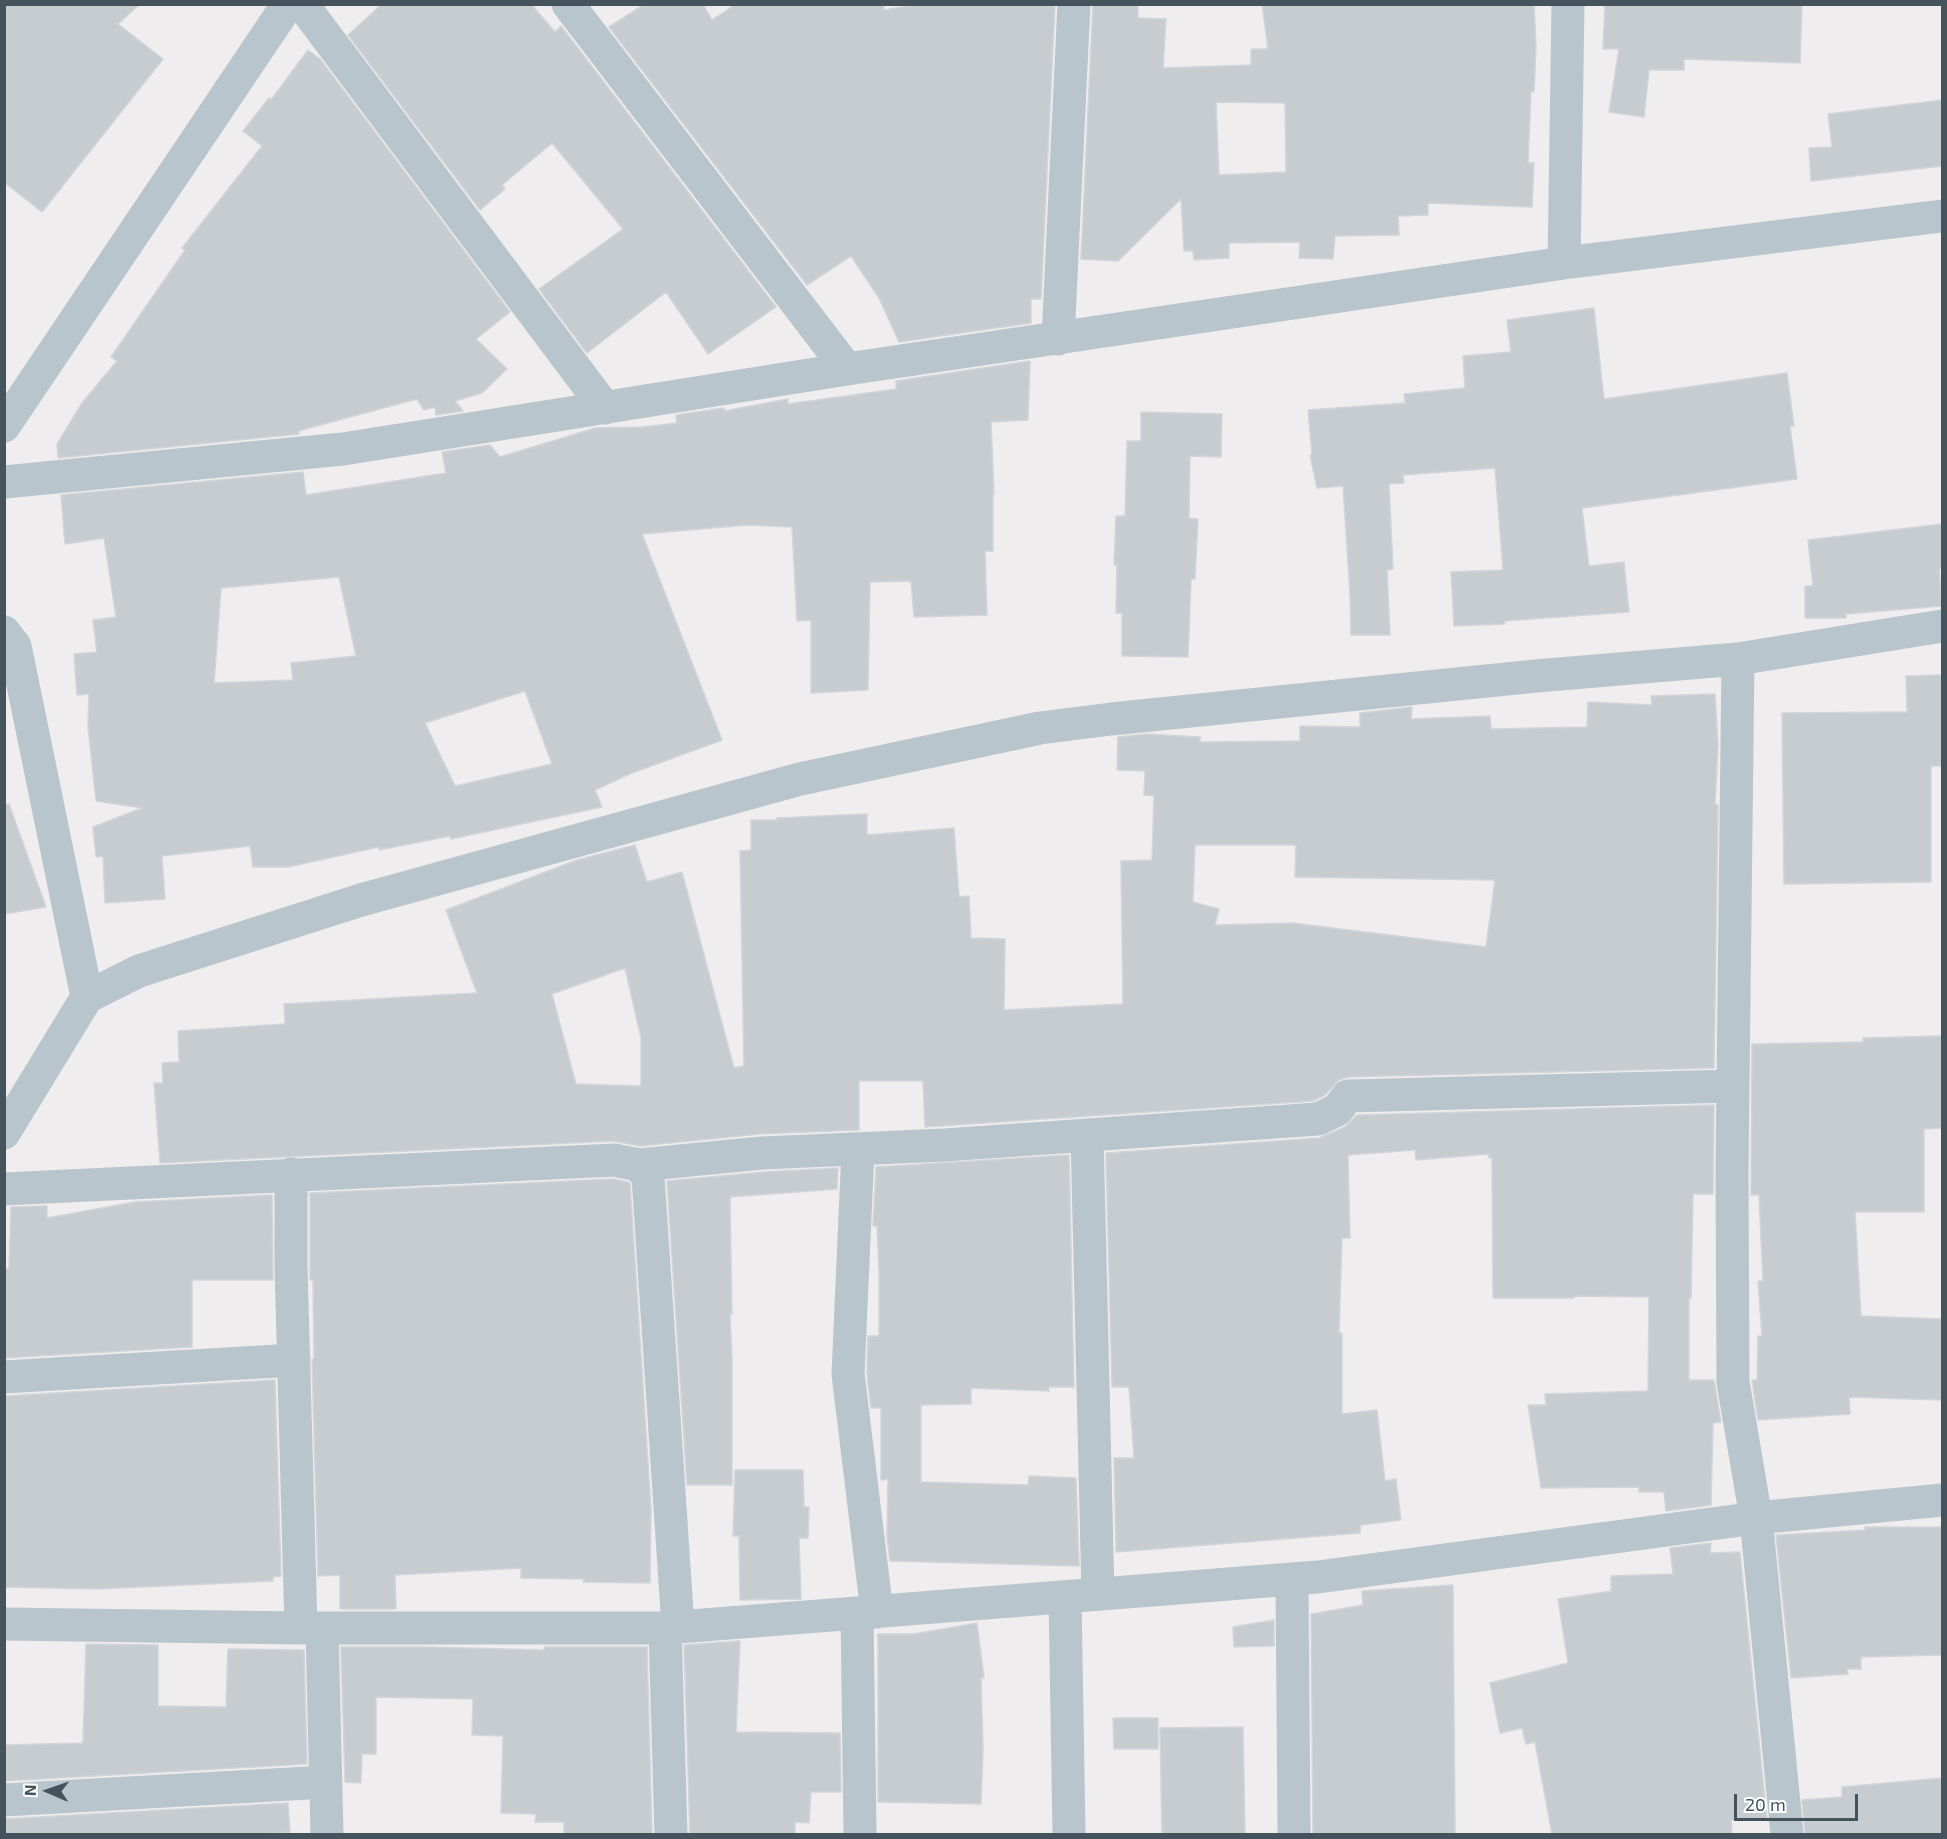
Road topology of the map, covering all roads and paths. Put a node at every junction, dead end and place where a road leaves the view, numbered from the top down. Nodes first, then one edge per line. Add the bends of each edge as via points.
1 (288, 4) edge
2 (302, 4) edge
3 (568, 4) edge
4 (1074, 4) edge
5 (1569, 4) edge
6 (1942, 216) edge
7 (1564, 263) junction
8 (1058, 339) junction
9 (847, 369) junction
10 (605, 408) junction
11 (8, 414) edge
12 (4, 482) edge
13 (1942, 626) edge
14 (4, 632) edge
15 (1738, 659) junction
16 (87, 997) junction
17 (1733, 1086) junction
18 (4, 1133) edge
19 (1087, 1135) junction
20 (858, 1149) junction
21 (639, 1165) junction
22 (291, 1174) junction
23 (4, 1189) edge
24 (294, 1360) junction
25 (4, 1377) edge
26 (1942, 1500) edge
27 (1756, 1518) junction
28 (1292, 1579) junction
29 (1098, 1594) junction
30 (1065, 1597) junction
31 (867, 1613) junction
32 (4, 1624) edge
33 (671, 1627) junction
34 (311, 1628) junction
35 (326, 1782) junction
36 (4, 1800) edge
37 (327, 1834) edge
38 (671, 1834) edge
39 (860, 1834) edge
40 (1069, 1834) edge
41 (1294, 1834) edge
42 (1786, 1834) edge

1 - 11 street
2 - 10 street
3 - 9 street
4 - 8 street
5 - 7 street
6 - 7 street
7 - 8 street
8 - 9 street
9 - 10 street
10 - 12 street via 343,449
13 - 15 street
14 - 16 street via 15,646
15 - 16 street via 1536,675 1040,728 800,779 361,900 139,971
15 - 17 street
16 - 18 street
17 - 19 street via 1348,1096 1337,1110 1318,1119
17 - 27 street via 1733,1382
19 - 20 street
19 - 29 street
20 - 21 street via 762,1153
20 - 31 street via 848,1374
21 - 22 street via 614,1160
21 - 33 street via 648,1177
22 - 23 street
22 - 24 street
24 - 25 street
24 - 34 street
26 - 27 street
27 - 28 street
27 - 42 street
28 - 29 street
28 - 41 street
29 - 30 street
30 - 31 street
30 - 40 street
31 - 33 street
31 - 39 street
32 - 34 street
33 - 34 street
33 - 38 street
34 - 35 street
35 - 36 street
35 - 37 street

